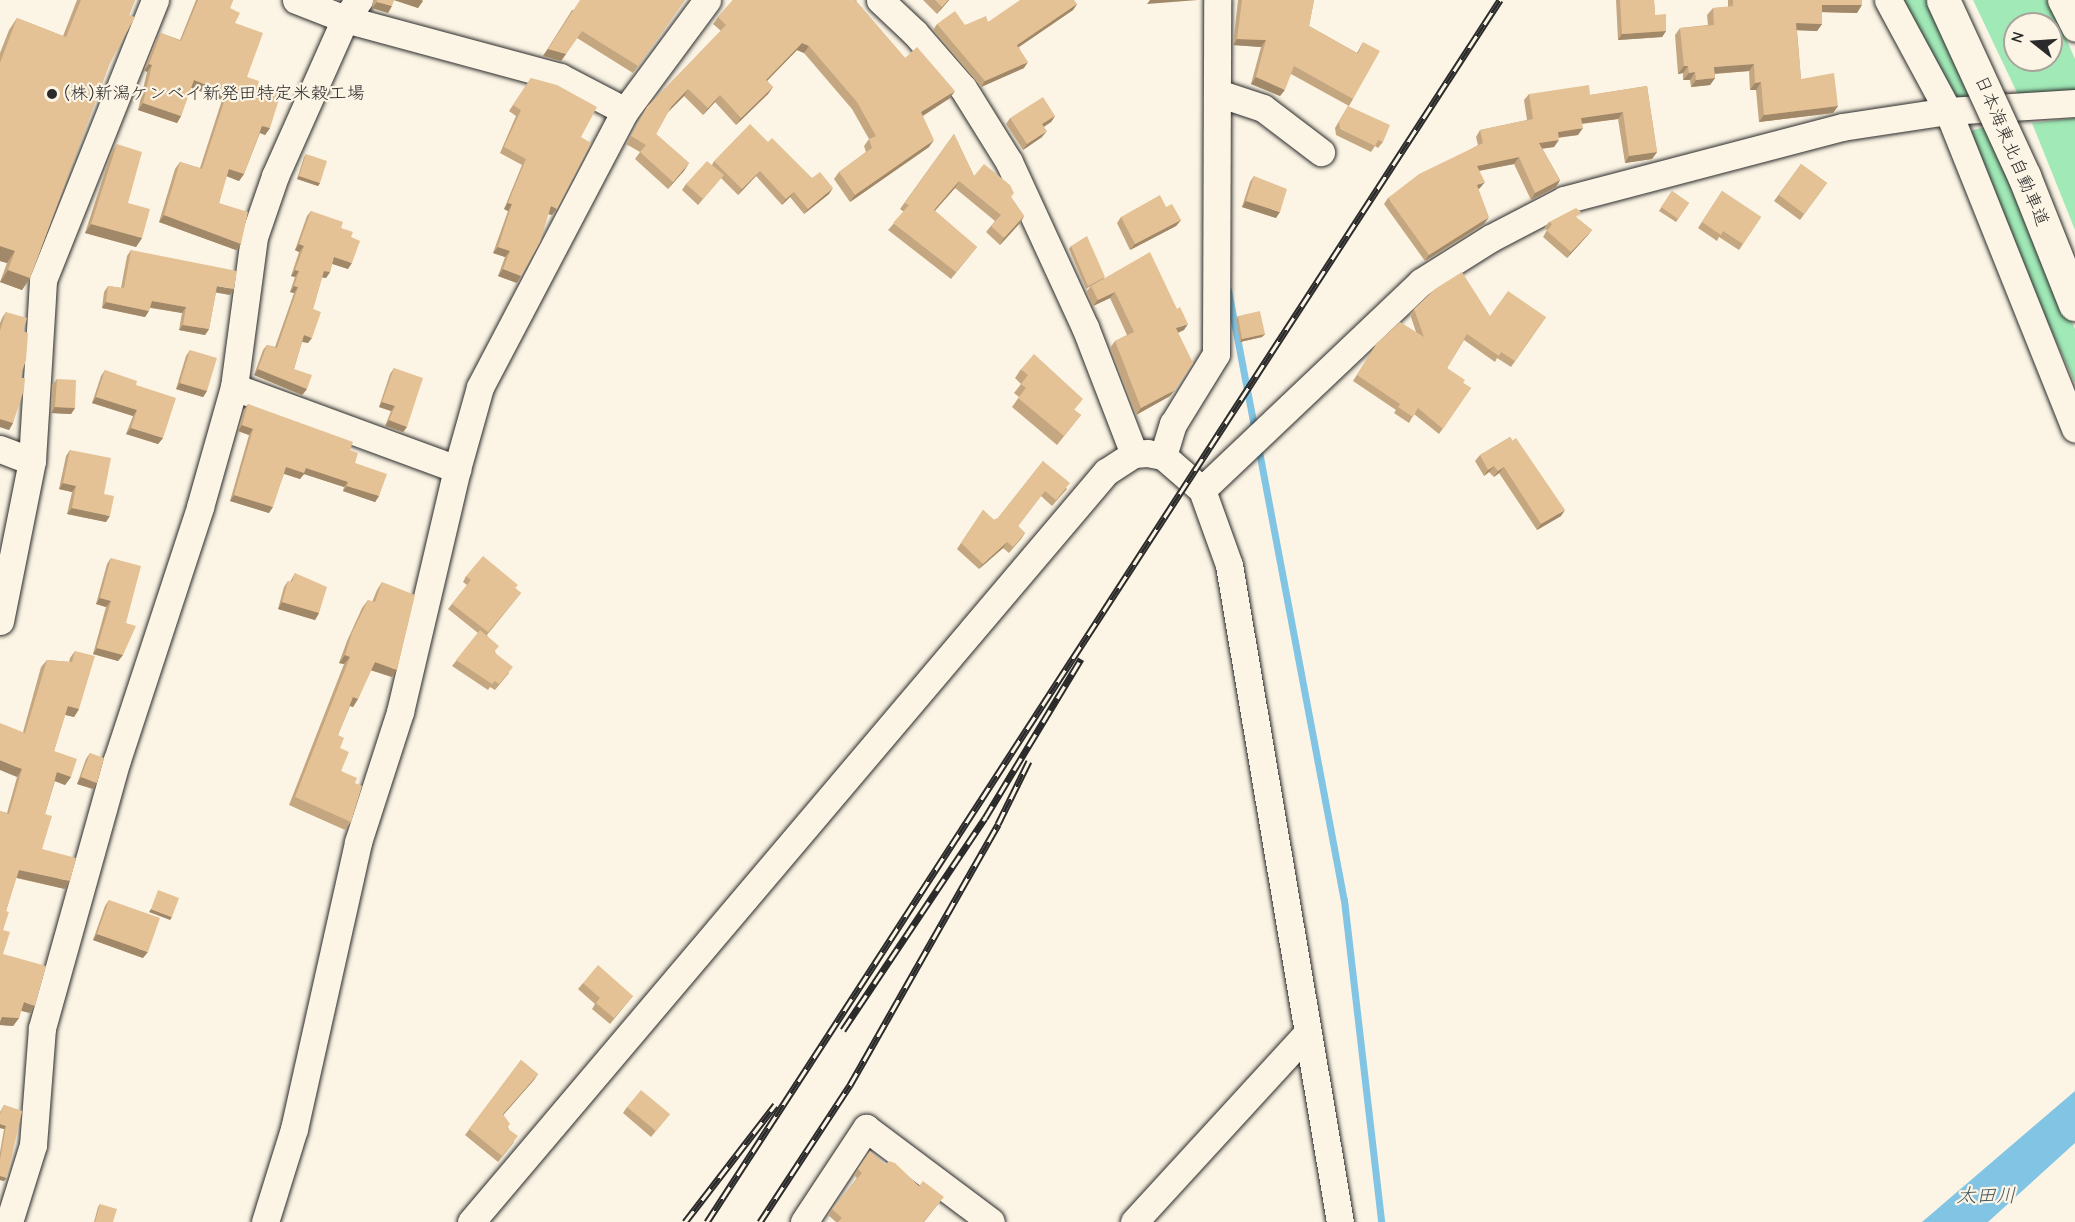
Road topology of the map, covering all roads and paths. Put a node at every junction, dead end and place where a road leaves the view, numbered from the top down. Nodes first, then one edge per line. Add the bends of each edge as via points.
1 (155, 0) edge
2 (296, 0) edge
3 (707, 0) edge
4 (880, 0) edge
5 (1217, 0) edge
6 (1888, 0) edge
7 (1943, 0) edge
8 (1962, 0) edge
9 (2061, 0) edge
10 (352, 10) edge
11 (2075, 28) edge
12 (1218, 93) junction
13 (2075, 103) edge
14 (625, 111) junction
15 (1948, 111) junction
16 (1321, 152) dead end
17 (2075, 254) edge
18 (2075, 304) edge
19 (234, 387) junction
20 (2070, 397) edge
21 (2075, 429) edge
22 (0, 449) edge
23 (1148, 454) junction
24 (32, 461) junction
25 (457, 469) junction
26 (1202, 490) junction
27 (0, 621) edge
28 (1307, 1033) junction
29 (9, 1222) edge
30 (265, 1222) edge
31 (471, 1222) edge
32 (804, 1222) edge
33 (991, 1222) edge
34 (1134, 1222) edge
35 (1340, 1222) edge

1 - 24 street via 42,280
2 - 10 street
3 - 14 street
4 - 23 street via 963,88 1009,162
5 - 12 street
6 - 15 street
7 - 18 highway, 日本海東北自動車道, bridge via 2024,176
8 - 17 highway, 日本海東北自動車道 via 2044,176
9 - 11 street
10 - 14 street via 560,77
10 - 19 street via 275,176 254,237
12 - 16 street via 1263,108
12 - 23 street via 1216,354 1173,424
13 - 15 street
14 - 25 street via 480,387
15 - 20 street
15 - 26 street via 1842,127 1564,200 1491,238 1421,282
19 - 25 street
19 - 29 street via 200,507 117,760 42,1028 33,1145
20 - 21 street
22 - 24 street
23 - 26 street
23 - 31 street via 1106,472
24 - 27 street
25 - 30 street via 400,712 358,842 294,1130
26 - 28 street via 1229,565
28 - 34 street
28 - 35 street
32 - 33 street via 866,1128

